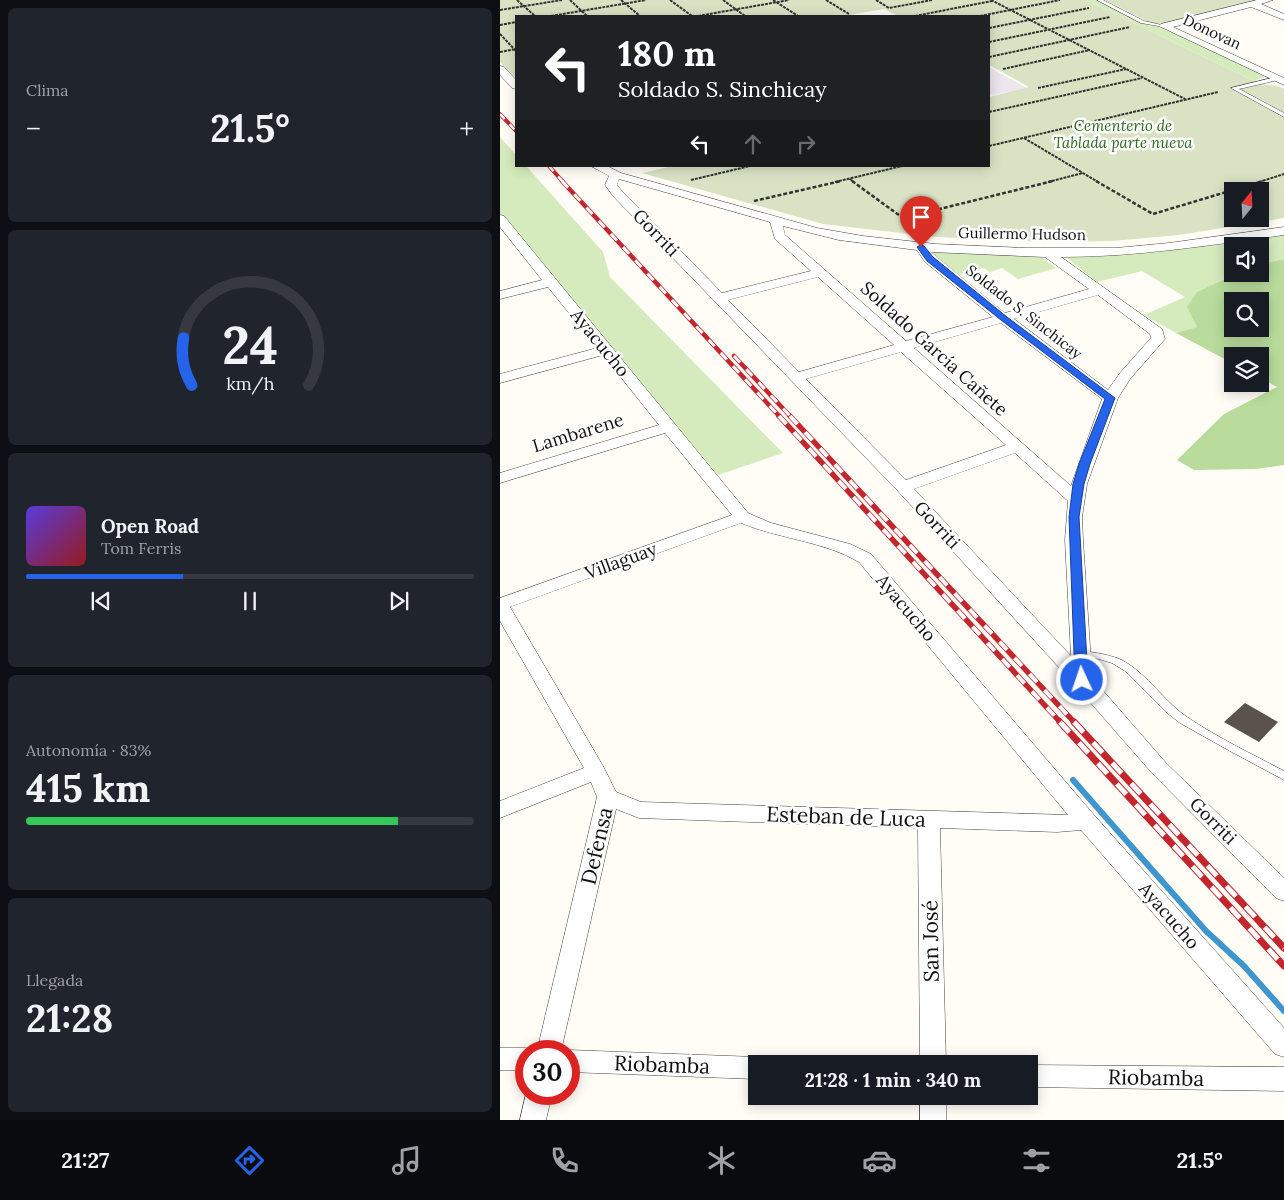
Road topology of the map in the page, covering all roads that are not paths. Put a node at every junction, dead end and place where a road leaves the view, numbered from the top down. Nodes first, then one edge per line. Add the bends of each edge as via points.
1 (1099, 0) edge
2 (1268, 0) edge
3 (1252, 4) junction
4 (1284, 17) edge
5 (1164, 26) junction
6 (500, 69) edge
7 (1281, 79) edge
8 (515, 85) edge
9 (1284, 115) edge
10 (600, 167) edge
11 (617, 176) junction
12 (501, 222) edge
13 (776, 222) junction
14 (1284, 231) edge
15 (921, 247) junction
16 (1048, 253) junction
17 (820, 273) junction
18 (550, 282) junction
19 (1098, 291) junction
20 (500, 295) edge
21 (719, 298) junction
22 (1004, 318) junction
23 (904, 347) junction
24 (605, 350) junction
25 (797, 376) junction
26 (500, 379) edge
27 (1110, 398) junction
28 (668, 427) junction
29 (1016, 447) junction
30 (500, 478) edge
31 (903, 487) junction
32 (1076, 499) junction
33 (742, 517) junction
34 (500, 604) edge
35 (1080, 654) junction
36 (1082, 680) junction
37 (596, 771) junction
38 (1284, 776) edge
39 (608, 797) junction
40 (500, 810) edge
41 (929, 819) junction
42 (1086, 821) junction
43 (1284, 892) edge
44 (552, 1040) edge
45 (1284, 1046) edge
46 (933, 1055) edge
47 (500, 1059) edge
48 (515, 1060) edge
49 (580, 1061) edge
50 (748, 1068) edge
51 (1038, 1076) edge
52 (1284, 1079) edge
53 (536, 1105) edge
54 (933, 1105) edge
55 (532, 1120) edge
56 (933, 1120) edge

1 - 5 lane, Donovan via 1143,22
2 - 3 street
3 - 4 street
3 - 5 street
5 - 7 street, Donovan
6 - 8 street
7 - 9 lane via 1234,88
10 - 11 street
11 - 13 street, Guillermo Hudson
11 - 21 street, Gorriti via 611,185 616,193
12 - 18 street, Ayacucho
13 - 15 street, Guillermo Hudson via 847,238
13 - 17 street, Soldado García Cañete via 779,236
14 - 16 street, Guillermo Hudson via 1151,249
15 - 16 street, Guillermo Hudson
15 - 22 street, Soldado S. Sinchicay via 930,259
16 - 19 street
17 - 21 street
17 - 23 street, Soldado García Cañete
18 - 20 street
18 - 24 street, Ayacucho
19 - 22 street
19 - 27 street via 1157,332 1158,339
21 - 25 street, Gorriti
22 - 23 street
22 - 27 street, Soldado S. Sinchicay
23 - 25 street
23 - 29 street, Soldado García Cañete
24 - 26 street
24 - 28 street, Ayacucho
25 - 31 street, Gorriti
27 - 32 street via 1085,464
28 - 30 street, Lambarene
28 - 33 street, Ayacucho
29 - 31 street
29 - 32 street, Soldado García Cañete
31 - 36 street, Gorriti
32 - 35 street via 1074,540
33 - 34 street, Villaguay
33 - 42 street, Ayacucho via 765,527 844,548 865,558
34 - 37 street, Defensa
35 - 36 street
35 - 38 lane via 1111,659 1128,667 1182,719
36 - 43 street, Gorriti via 1159,768
37 - 39 street, Defensa
37 - 40 street
39 - 41 street, Esteban de Luca via 640,810
39 - 44 street, Defensa
41 - 42 street, Esteban de Luca via 1057,824
41 - 46 street, San José
42 - 45 street, Ayacucho
47 - 48 street
49 - 50 street, Riobamba
51 - 52 street, Riobamba
53 - 55 street
54 - 56 street

